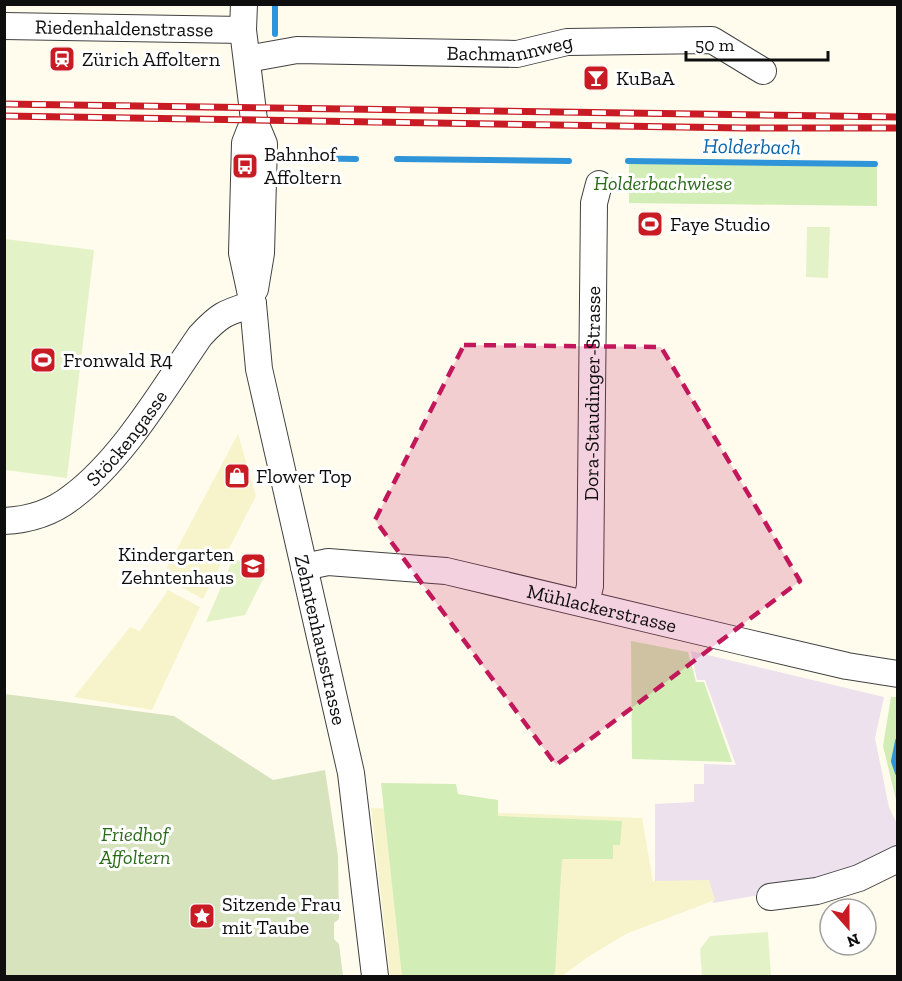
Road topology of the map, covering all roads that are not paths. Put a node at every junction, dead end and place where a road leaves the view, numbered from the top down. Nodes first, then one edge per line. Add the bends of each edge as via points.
1 (244, 4) edge
2 (4, 26) edge
3 (243, 30) junction
4 (247, 59) junction
5 (763, 71) dead end
6 (598, 184) dead end
7 (253, 304) junction
8 (4, 521) edge
9 (304, 567) junction
10 (586, 603) junction
11 (897, 674) edge
12 (897, 859) edge
13 (770, 897) dead end
14 (375, 976) edge

1 - 3 street, Zehntenhausstrasse
2 - 3 street, Riedenhaldenstrasse
3 - 4 street, Zehntenhausstrasse
4 - 5 street, Bachmannweg via 297,50 517,54 567,42 712,40
4 - 7 street, Zehntenhausstrasse via 254,120 245,143 242,253
6 - 10 street, Dora-Staudinger-Strasse via 594,203 590,586
7 - 8 street, Stöckengasse via 223,314 200,336 122,446 72,498 42,514
7 - 9 street, Zehntenhausstrasse via 259,369
9 - 10 street, Mühlackerstrasse via 328,562 446,571
9 - 14 street, Zehntenhausstrasse via 351,773
10 - 11 street, Mühlackerstrasse via 826,661
12 - 13 street via 859,878 817,891

